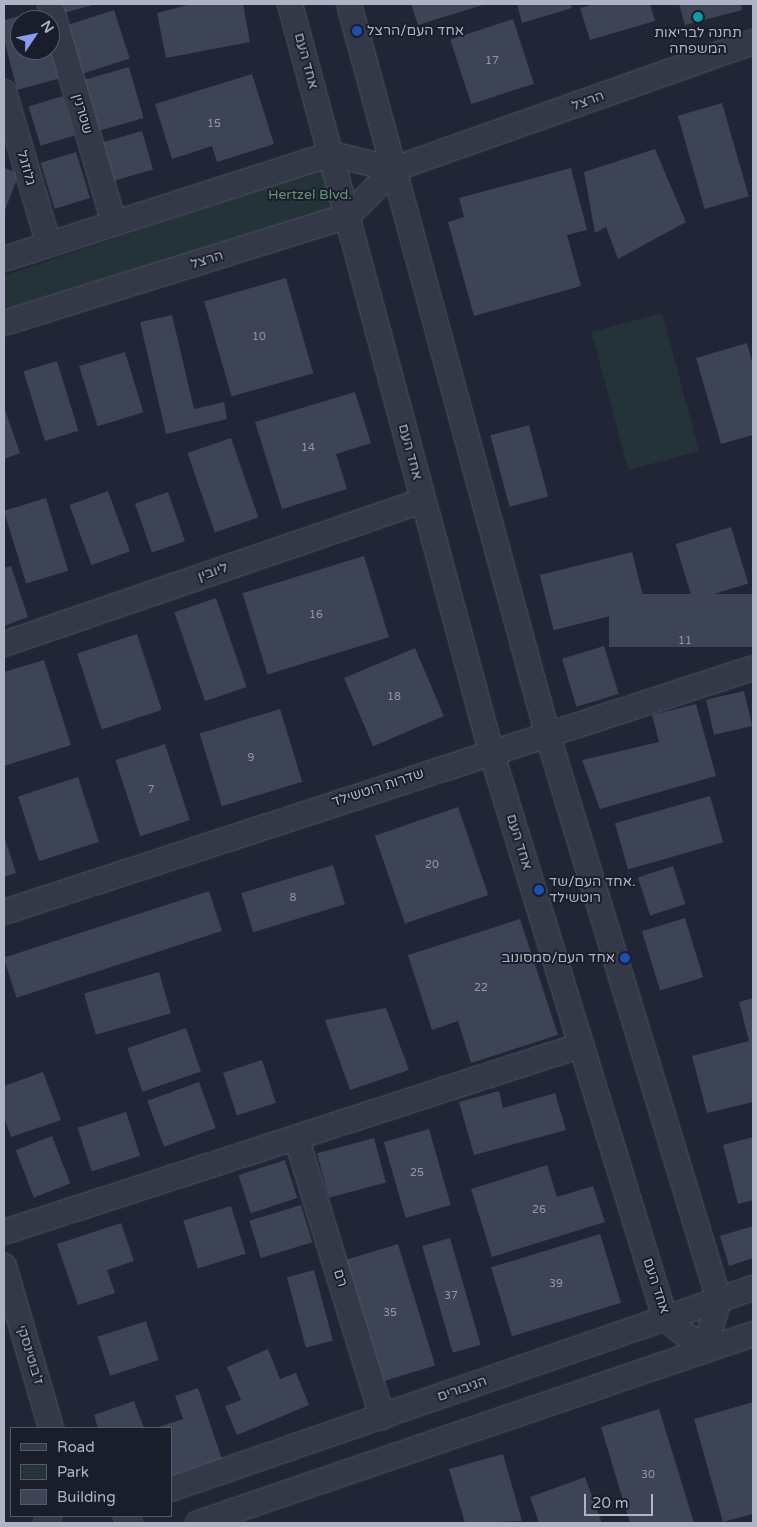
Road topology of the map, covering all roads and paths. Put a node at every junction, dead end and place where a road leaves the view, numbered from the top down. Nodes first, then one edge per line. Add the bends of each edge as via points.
1 (50, 4) edge
2 (290, 4) edge
3 (348, 4) edge
4 (753, 42) edge
5 (4, 92) edge
6 (331, 154) junction
7 (394, 169) junction
8 (348, 216) junction
9 (114, 223) junction
10 (49, 245) junction
11 (4, 259) edge
12 (4, 323) edge
13 (422, 501) junction
14 (4, 644) edge
15 (753, 668) edge
16 (548, 736) junction
17 (491, 751) junction
18 (4, 912) edge
19 (582, 1045) junction
20 (297, 1140) junction
21 (4, 1232) edge
22 (4, 1266) edge
23 (753, 1288) edge
24 (719, 1300) junction
25 (665, 1318) junction
26 (753, 1334) edge
27 (704, 1350) junction
28 (382, 1417) junction
29 (51, 1424) edge
30 (172, 1489) edge
31 (198, 1523) edge

1 - 9 street, שטרנין
2 - 6 street, אחד העם
3 - 7 street
4 - 7 street, הרצל
5 - 10 street, גלוזגל
6 - 7 street
6 - 8 street, אחד העם
6 - 9 street
7 - 8 street, הרצל
7 - 16 street
8 - 12 street, הרצל
8 - 13 street, אחד העם
9 - 10 street
10 - 11 street
13 - 14 street, ליובין
13 - 17 street, אחד העם
15 - 16 street, שדרות רוטשילד
16 - 17 street, שדרות רוטשילד
16 - 24 street
17 - 18 street, שדרות רוטשילד
17 - 19 street, אחד העם
19 - 20 street
19 - 25 street, אחד העם
20 - 21 street
20 - 28 street, רם
22 - 29 street, ז'בוטינסקי
23 - 24 street, הגיבורים
24 - 25 street, הגיבורים
24 - 27 street
25 - 27 street, אחד העם
25 - 28 street, הגיבורים
26 - 27 street
27 - 31 street
28 - 30 street, הגיבורים

